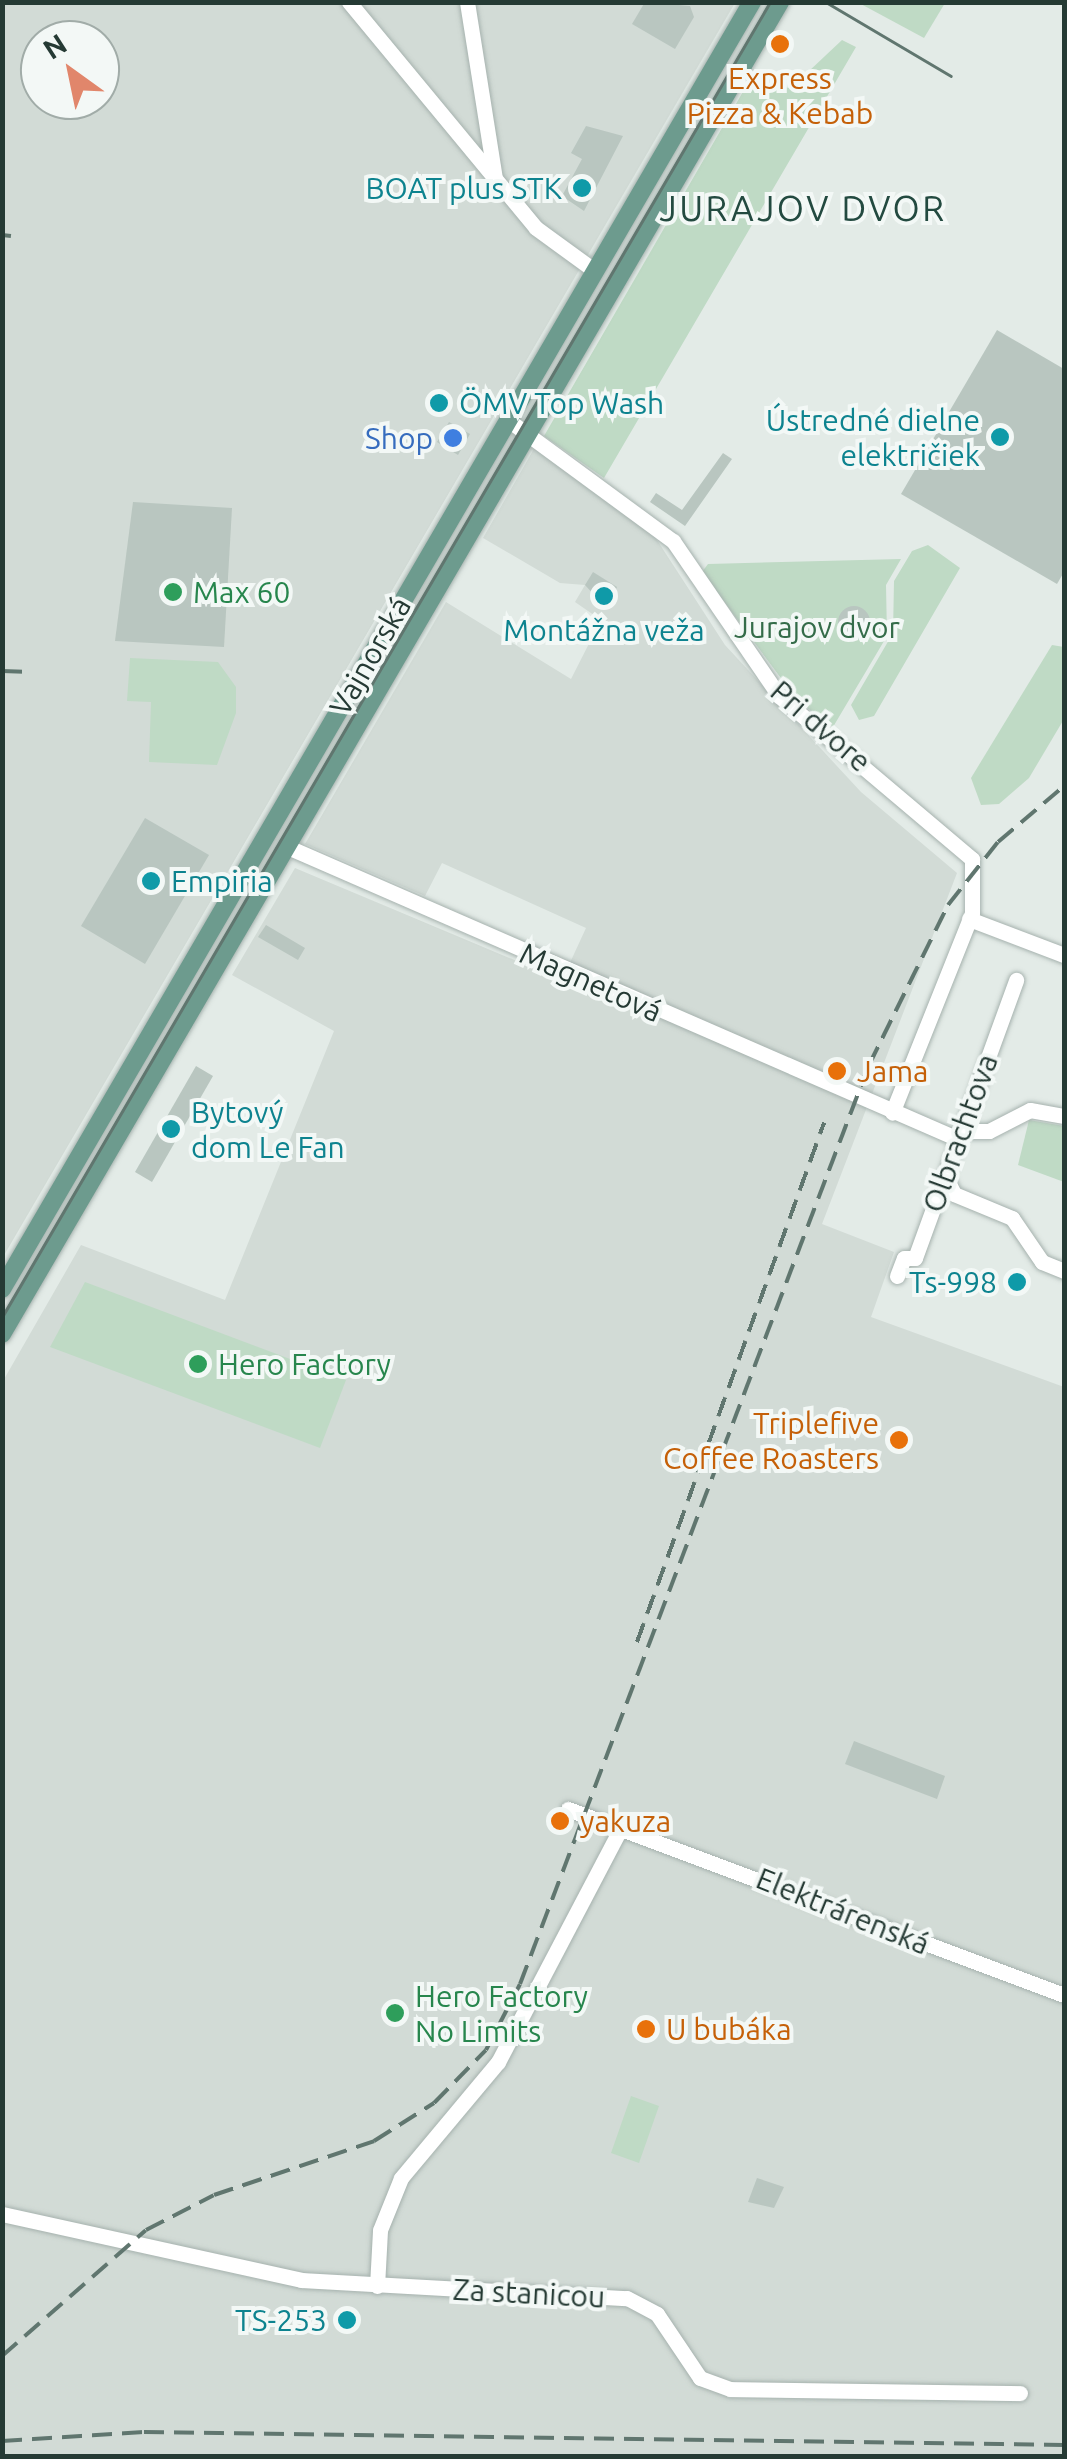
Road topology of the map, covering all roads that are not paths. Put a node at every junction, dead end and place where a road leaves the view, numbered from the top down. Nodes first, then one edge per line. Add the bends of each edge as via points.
1 (349, 2) edge
2 (467, 2) edge
3 (752, 2) edge
4 (780, 2) edge
5 (495, 179) junction
6 (596, 271) junction
7 (508, 420) junction
8 (530, 434) junction
9 (290, 848) junction
10 (970, 919) junction
11 (1064, 955) edge
12 (1016, 980) dead end
13 (892, 1114) junction
14 (1064, 1116) edge
15 (960, 1135) junction
16 (945, 1176) junction
17 (1064, 1271) edge
18 (897, 1276) dead end
19 (2, 1289) edge
20 (2, 1334) edge
21 (568, 1808) dead end
22 (620, 1830) junction
23 (1064, 1994) edge
24 (2, 2214) edge
25 (377, 2286) junction
26 (1020, 2393) dead end

1 - 5 street
2 - 5 street
3 - 6 main road, Vajnorská
4 - 8 main road, Vajnorská
5 - 6 street via 536,228
6 - 7 main road, Vajnorská
7 - 8 street, Pri dvore
7 - 19 main road, Vajnorská
8 - 9 main road, Vajnorská
8 - 10 street, Pri dvore via 673,541 779,696 968,853 978,879
9 - 13 street, Magnetová
9 - 20 main road, Vajnorská
10 - 11 street
10 - 13 street
12 - 15 street, Olbrachtova
13 - 15 street, Magnetová
14 - 15 street via 1030,1110 989,1131
15 - 16 street, Olbrachtova
16 - 17 street via 954,1194 1012,1218 1042,1262
16 - 18 street, Olbrachtova via 915,1258 904,1258
21 - 22 street, Elektrárenská
22 - 23 street, Elektrárenská
22 - 25 street via 498,2062 401,2178 380,2230
24 - 25 street, Za stanicou via 301,2280
25 - 26 street, Za stanicou via 638,2302 657,2314 700,2378 730,2389

